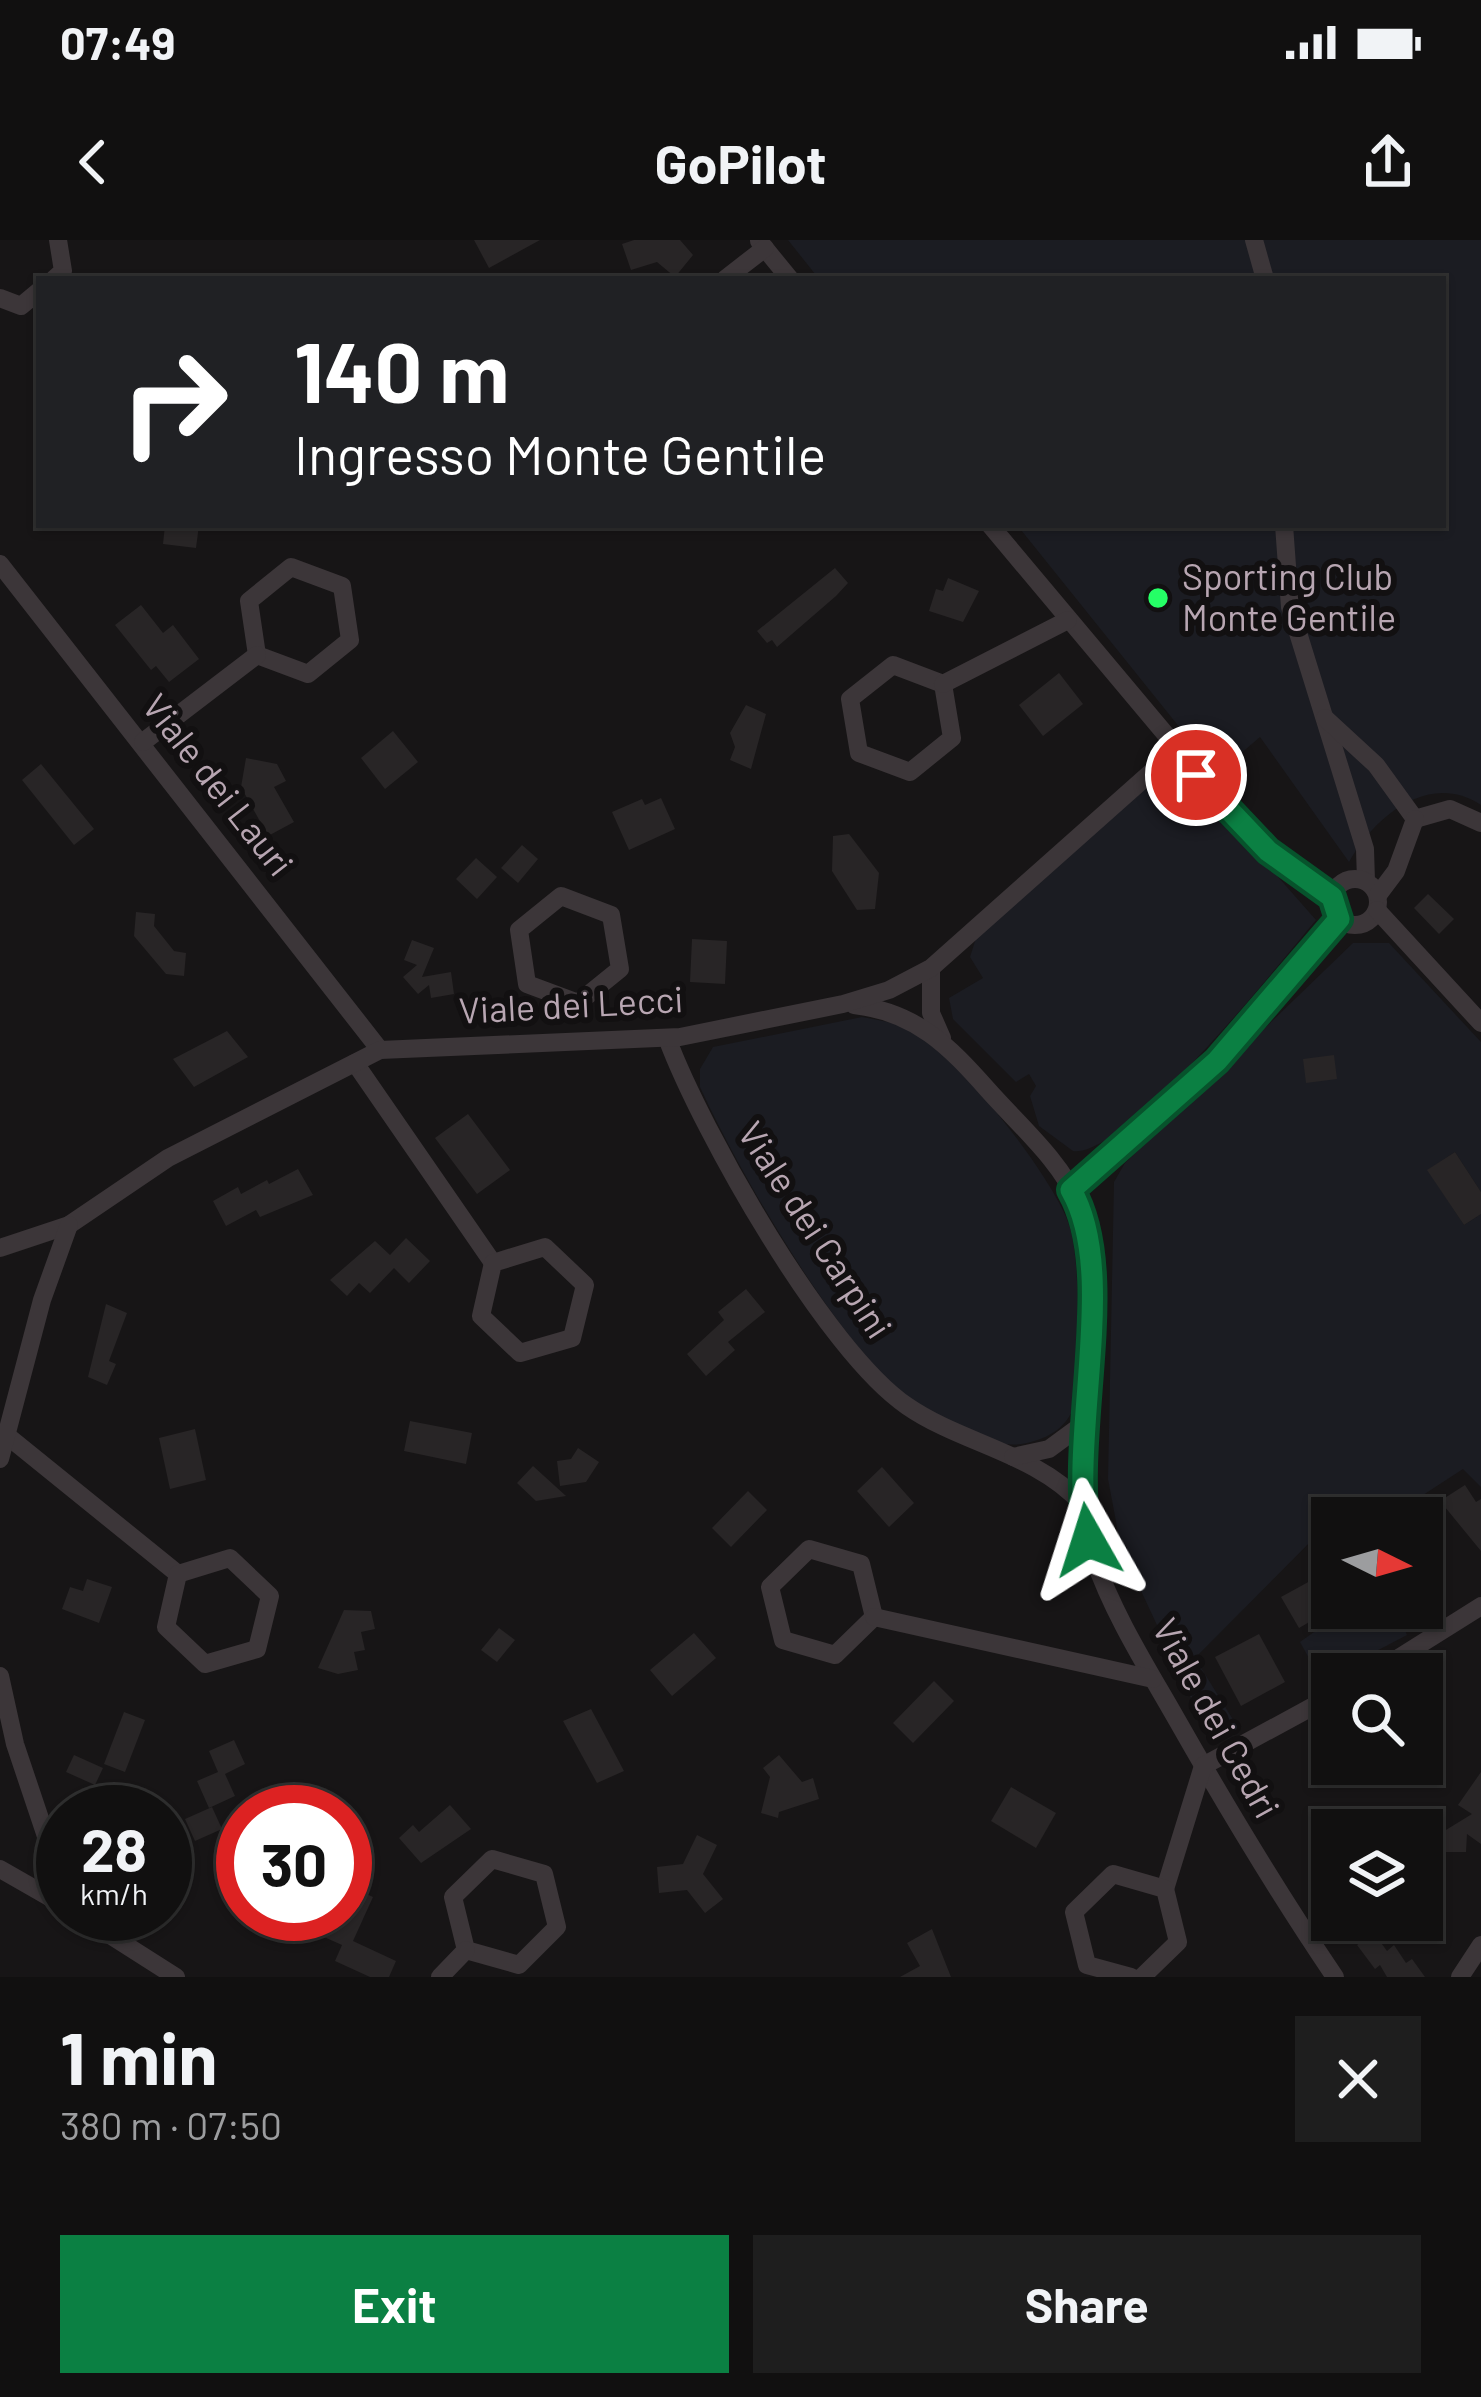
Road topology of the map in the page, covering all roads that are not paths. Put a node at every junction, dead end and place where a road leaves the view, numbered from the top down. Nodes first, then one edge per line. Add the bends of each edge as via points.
1 (58, 240) edge
2 (1255, 240) edge
3 (762, 244) edge
4 (58, 276) edge
5 (728, 276) edge
6 (788, 276) edge
7 (1264, 276) edge
8 (36, 294) edge
9 (0, 298) edge
10 (992, 528) edge
11 (1284, 528) edge
12 (0, 564) edge
13 (1068, 620) junction
14 (257, 655) junction
15 (943, 684) junction
16 (1325, 718) junction
17 (143, 742) junction
18 (1175, 751) junction
19 (1415, 819) junction
20 (1481, 823) edge
21 (1374, 895) junction
22 (1332, 897) junction
23 (1339, 919) junction
24 (931, 968) junction
25 (578, 1003) junction
26 (843, 1004) junction
27 (1481, 1023) edge
28 (667, 1038) junction
29 (574, 1041) junction
30 (945, 1042) junction
31 (380, 1049) junction
32 (356, 1064) junction
33 (1071, 1190) junction
34 (69, 1225) junction
35 (0, 1248) edge
36 (493, 1263) junction
37 (1083, 1424) junction
38 (5, 1435) junction
39 (1009, 1458) junction
40 (0, 1460) edge
41 (1082, 1504) junction
42 (178, 1574) junction
43 (1481, 1606) edge
44 (874, 1617) junction
45 (1406, 1653) edge
46 (0, 1676) edge
47 (1153, 1679) junction
48 (1311, 1707) edge
49 (1203, 1766) junction
50 (36, 1807) edge
51 (0, 1869) edge
52 (1165, 1889) junction
53 (36, 1890) edge
54 (119, 1941) edge
55 (1481, 1945) edge
56 (466, 1950) junction
57 (176, 1977) edge
58 (440, 1977) edge
59 (1131, 1977) edge
60 (1142, 1977) edge
61 (1335, 1977) edge
62 (1460, 1977) edge

1 - 4 street
2 - 7 street
3 - 5 street
3 - 6 street
8 - 9 street via 21,306
10 - 13 street
11 - 16 street via 1290,607
12 - 17 street, Viale dei Lauri
13 - 15 street
13 - 18 street
14 - 14 street via 308,674 350,640 342,586 291,567 249,601
14 - 17 street
15 - 15 street via 892,664 850,699 859,753 910,772 952,738
16 - 19 street via 1376,765
16 - 21 street
17 - 31 street, Viale dei Lauri
18 - 22 street via 1268,851
18 - 24 street, Viale dei Lecci
19 - 20 street via 1450,809
19 - 21 street via 1399,865
21 - 22 street via 1345,880
21 - 23 street via 1360,925
21 - 27 street
22 - 23 street
23 - 33 street via 1217,1061
24 - 26 street, Viale dei Lecci
24 - 30 street via 931,1013
25 - 25 street via 620,969 611,915 561,896 519,930 521,948 527,984
25 - 29 street
26 - 28 street, Viale dei Lecci
26 - 30 street via 898,1014
28 - 29 street, Viale dei Lecci
28 - 39 street, Viale dei Carpini via 746,1193 849,1349 916,1413
29 - 31 street, Viale dei Lecci
30 - 33 street
31 - 32 street, Viale dei Lecci
32 - 34 street, Viale dei Lecci via 168,1158
32 - 36 street
33 - 37 street, Viale dei Cedri via 1089,1260
34 - 35 street, Viale dei Lecci
34 - 38 street
36 - 36 street via 481,1316 520,1353 572,1338 585,1285 545,1247
37 - 39 street via 1049,1449
37 - 41 street, Viale dei Cedri
38 - 40 street
38 - 42 street
39 - 41 street, Viale dei Carpini via 1049,1474
41 - 47 street, Viale dei Cedri via 1099,1572
42 - 42 street via 166,1627 205,1664 257,1649 270,1596 230,1558
43 - 45 street
44 - 44 street via 861,1564 809,1549 770,1587 783,1640 836,1654
44 - 47 street
46 - 50 street
47 - 49 street, Viale dei Cedri
48 - 49 street
49 - 52 street
49 - 61 street, Viale dei Cedri
51 - 53 street
52 - 59 street via 1113,1874 1074,1912 1087,1965
52 - 60 street via 1178,1942
54 - 57 street
55 - 62 street
56 - 56 street via 518,1965 532,1952 557,1927 544,1874 492,1859 453,1897
56 - 58 street

